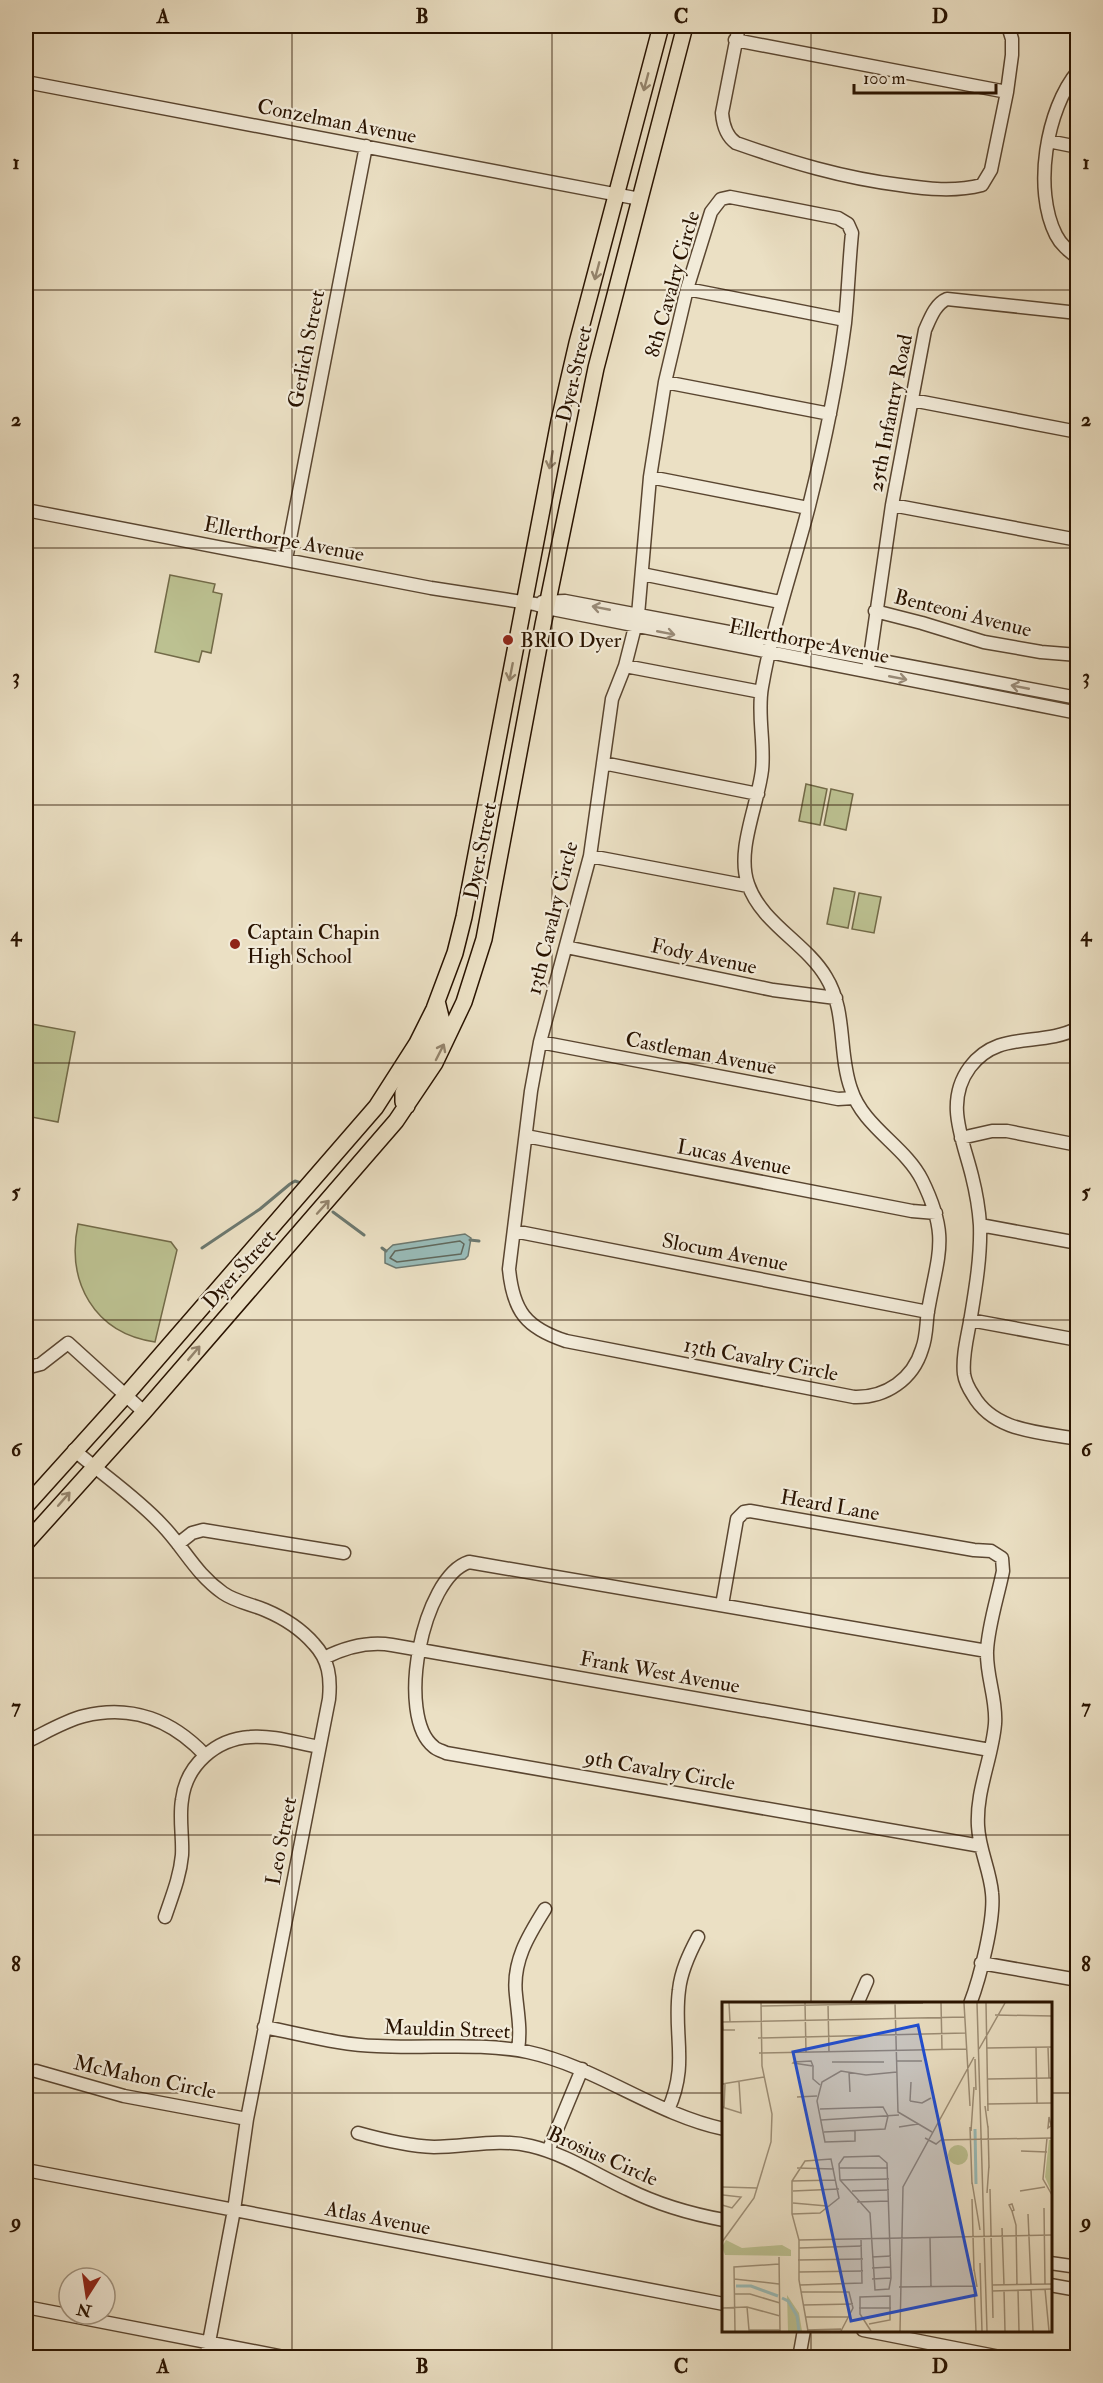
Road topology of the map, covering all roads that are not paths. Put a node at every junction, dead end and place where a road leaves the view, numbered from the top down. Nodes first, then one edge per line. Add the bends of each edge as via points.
1 (661, 26) edge
2 (686, 26) edge
3 (739, 26) edge
4 (1008, 26) edge
5 (735, 40) junction
6 (1077, 71) edge
7 (26, 82) edge
8 (1007, 92) junction
9 (1048, 141) junction
10 (366, 146) junction
11 (1077, 147) edge
12 (617, 194) junction
13 (640, 199) junction
14 (1077, 258) edge
15 (687, 289) junction
16 (1077, 313) edge
17 (845, 320) junction
18 (665, 382) junction
19 (912, 400) junction
20 (830, 414) junction
21 (1077, 432) edge
22 (650, 477) junction
23 (892, 505) junction
24 (808, 507) junction
25 (26, 510) edge
26 (1077, 540) edge
27 (286, 559) junction
28 (642, 574) junction
29 (780, 602) junction
30 (538, 604) junction
31 (875, 611) junction
32 (637, 621) junction
33 (771, 639) junction
34 (768, 653) junction
35 (1077, 655) edge
36 (870, 658) junction
37 (625, 666) junction
38 (868, 672) junction
39 (761, 692) junction
40 (1077, 698) edge
41 (1077, 713) edge
42 (603, 763) junction
43 (758, 794) junction
44 (590, 856) junction
45 (748, 886) junction
46 (566, 947) junction
47 (836, 998) junction
48 (437, 1001) junction
49 (1077, 1028) edge
50 (540, 1042) junction
51 (854, 1098) junction
52 (407, 1106) junction
53 (526, 1136) junction
54 (961, 1138) junction
55 (1077, 1145) edge
56 (936, 1213) junction
57 (980, 1225) junction
58 (514, 1231) junction
59 (1077, 1243) edge
60 (928, 1312) junction
61 (196, 1314) junction
62 (970, 1320) junction
63 (215, 1328) junction
64 (1077, 1341) edge
65 (26, 1368) edge
66 (126, 1395) junction
67 (144, 1412) junction
68 (1077, 1439) edge
69 (74, 1450) junction
70 (93, 1467) junction
71 (26, 1506) edge
72 (26, 1543) edge
73 (178, 1544) junction
74 (344, 1553) dead end
75 (722, 1605) junction
76 (418, 1649) junction
77 (987, 1651) junction
78 (324, 1658) junction
79 (26, 1742) edge
80 (319, 1747) junction
81 (990, 1750) junction
82 (205, 1755) junction
83 (981, 1846) junction
84 (545, 1909) dead end
85 (165, 1917) dead end
86 (698, 1937) dead end
87 (981, 1963) junction
88 (1077, 1980) edge
89 (867, 1982) dead end
90 (858, 2002) edge
91 (971, 2002) edge
92 (264, 2027) junction
93 (518, 2050) junction
94 (582, 2069) junction
95 (36, 2071) dead end
96 (668, 2110) junction
97 (247, 2119) junction
98 (722, 2128) edge
99 (358, 2133) dead end
100 (548, 2151) junction
101 (26, 2170) edge
102 (234, 2210) junction
103 (722, 2220) edge
104 (1052, 2263) edge
105 (1077, 2267) edge
106 (1052, 2285) edge
107 (1077, 2290) edge
108 (722, 2304) edge
109 (26, 2307) edge
110 (804, 2332) edge
111 (868, 2332) edge
112 (209, 2342) junction
113 (1001, 2357) edge
114 (206, 2358) edge
115 (289, 2358) edge
116 (799, 2358) edge

1 -> 12 main road, Dyer Street
2 - 13 main road, Dyer Street
3 - 5 street
4 - 8 street via 1012,54
5 - 8 street
5 - 8 street via 722,113 730,139 792,163 858,180 928,189 982,185 991,170
6 - 9 street via 1059,106
7 - 10 street, Conzelman Avenue
9 - 11 street
9 - 14 street via 1044,186 1048,212 1062,245
10 - 12 street, Conzelman Avenue
10 - 27 street, Gerlich Street
12 - 13 street, Conzelman Avenue
12 -> 30 main road, Dyer Street via 559,421
13 - 30 main road, Dyer Street
15 - 17 street
15 - 17 street, 8th Cavalry Circle via 711,212 721,199 730,197 838,218 848,224 852,233
15 - 18 street, 8th Cavalry Circle
16 - 19 street, 25th Infantry Road via 947,299 933,312 925,330
17 - 20 street, 8th Cavalry Circle
18 - 20 street
18 - 22 street, 8th Cavalry Circle
19 - 21 street
19 - 23 street, 25th Infantry Road
20 - 24 street, 8th Cavalry Circle
22 - 24 street
22 - 28 street, 8th Cavalry Circle
23 - 26 street
23 - 31 street, 25th Infantry Road
24 - 29 street, 8th Cavalry Circle
25 - 27 street, Ellerthorpe Avenue
27 - 30 street, Ellerthorpe Avenue
28 - 29 street
28 - 32 street, 8th Cavalry Circle
29 - 33 street, 8th Cavalry Circle
30 - 32 street, Ellerthorpe Avenue
30 -> 48 main road, Dyer Street via 464,917
52 -> 30 main road, Dyer Street via 450,1032 484,939
31 - 35 street, Benteoni Avenue via 984,642
31 - 36 street, 25th Infantry Road
32 - 33 street, Ellerthorpe Avenue
32 -> 34 street, Ellerthorpe Avenue
32 - 37 street, 13th Cavalry Circle
33 - 34 street, 8th Cavalry Circle
33 - 36 street, Ellerthorpe Avenue
34 - 38 street, Ellerthorpe Avenue
34 - 39 street, 13th Cavalry Circle
36 - 38 street, 25th Infantry Road
40 -> 36 street, Ellerthorpe Avenue
37 - 39 street
37 - 42 street, 13th Cavalry Circle via 612,699
38 -> 41 street, Ellerthorpe Avenue
39 - 43 street, 13th Cavalry Circle via 762,767
42 - 43 street
42 - 44 street, 13th Cavalry Circle
43 - 45 street, 13th Cavalry Circle via 747,835
44 - 45 street
44 - 46 street, 13th Cavalry Circle
45 - 47 street, 13th Cavalry Circle via 766,913 815,960
46 - 47 street, Fody Avenue via 773,990
46 - 50 street, 13th Cavalry Circle
47 - 51 street, 13th Cavalry Circle via 845,1066
48 - 52 main road via 442,1021 403,1093
48 - 61 main road, Dyer Street via 417,1043 376,1107
49 - 54 street via 1054,1037 1004,1043 977,1059 958,1091 956,1114
50 - 51 street, Castleman Avenue via 838,1099
50 - 53 street, 13th Cavalry Circle
51 - 56 street, 13th Cavalry Circle via 920,1176
63 -> 52 main road, Dyer Street
53 - 56 street, Lucas Avenue
53 - 58 street, 13th Cavalry Circle
54 - 55 street via 1007,1131
54 - 57 street
56 - 60 street, 13th Cavalry Circle via 939,1259
57 - 59 street
57 - 62 street
58 - 60 street, Slocum Avenue
58 - 60 street, 13th Cavalry Circle via 509,1269 516,1306 547,1335 566,1341 866,1397 900,1383 912,1370 923,1347
61 - 63 main road
61 - 66 main road, Dyer Street
62 - 64 street
62 - 68 street via 964,1376 982,1409 1009,1426
67 -> 63 main road, Dyer Street
65 - 66 street via 41,1364 68,1343
66 - 67 street
66 - 69 main road, Dyer Street
67 - 70 main road, Dyer Street
69 - 70 street, Leo Street
69 - 71 main road, Dyer Street
72 -> 70 main road, Dyer Street
70 - 73 street, Leo Street via 162,1524
73 - 74 street via 203,1530
73 - 78 street, Leo Street via 192,1565 219,1589 286,1620 304,1633
75 - 76 street, 9th Cavalry Circle via 469,1562 455,1568 445,1583 427,1616
75 - 77 street, 9th Cavalry Circle
75 - 77 street, Heard Lane via 737,1519 744,1512 991,1551 1002,1558 1003,1571
76 - 78 street, Frank West Avenue via 374,1642
76 - 81 street, Frank West Avenue
76 - 83 street, 9th Cavalry Circle via 416,1690 424,1733 434,1747 446,1753
77 - 81 street via 996,1716
78 - 80 street, Leo Street via 331,1684
79 - 82 street via 72,1720 111,1712 160,1721 182,1733
80 - 82 street via 252,1737 228,1742
80 - 92 street, Leo Street
81 - 83 street via 980,1787
82 - 85 street via 195,1765 184,1788 180,1868
83 - 87 street via 993,1896
84 - 93 street via 518,1961
86 - 96 street via 678,1990 680,2072
87 - 88 street
87 - 91 street
89 - 90 street
92 - 93 street, Mauldin Street via 373,2046
92 - 97 street, Leo Street
93 - 94 street, Mauldin Street
94 - 96 street, Mauldin Street
94 - 100 street
95 - 97 street, McMahon Circle via 124,2096
96 - 98 street, Mauldin Street
97 - 102 street, Leo Street
99 - 100 street, Brosius Circle via 409,2146 496,2142
100 - 103 street, Brosius Circle via 628,2190
101 - 102 street, Atlas Avenue
102 - 108 street, Atlas Avenue
102 - 112 street, Leo Street
104 - 105 street
106 - 107 street
109 - 112 street
110 - 116 street
111 - 113 street
112 - 114 street, Leo Street
112 - 115 street

